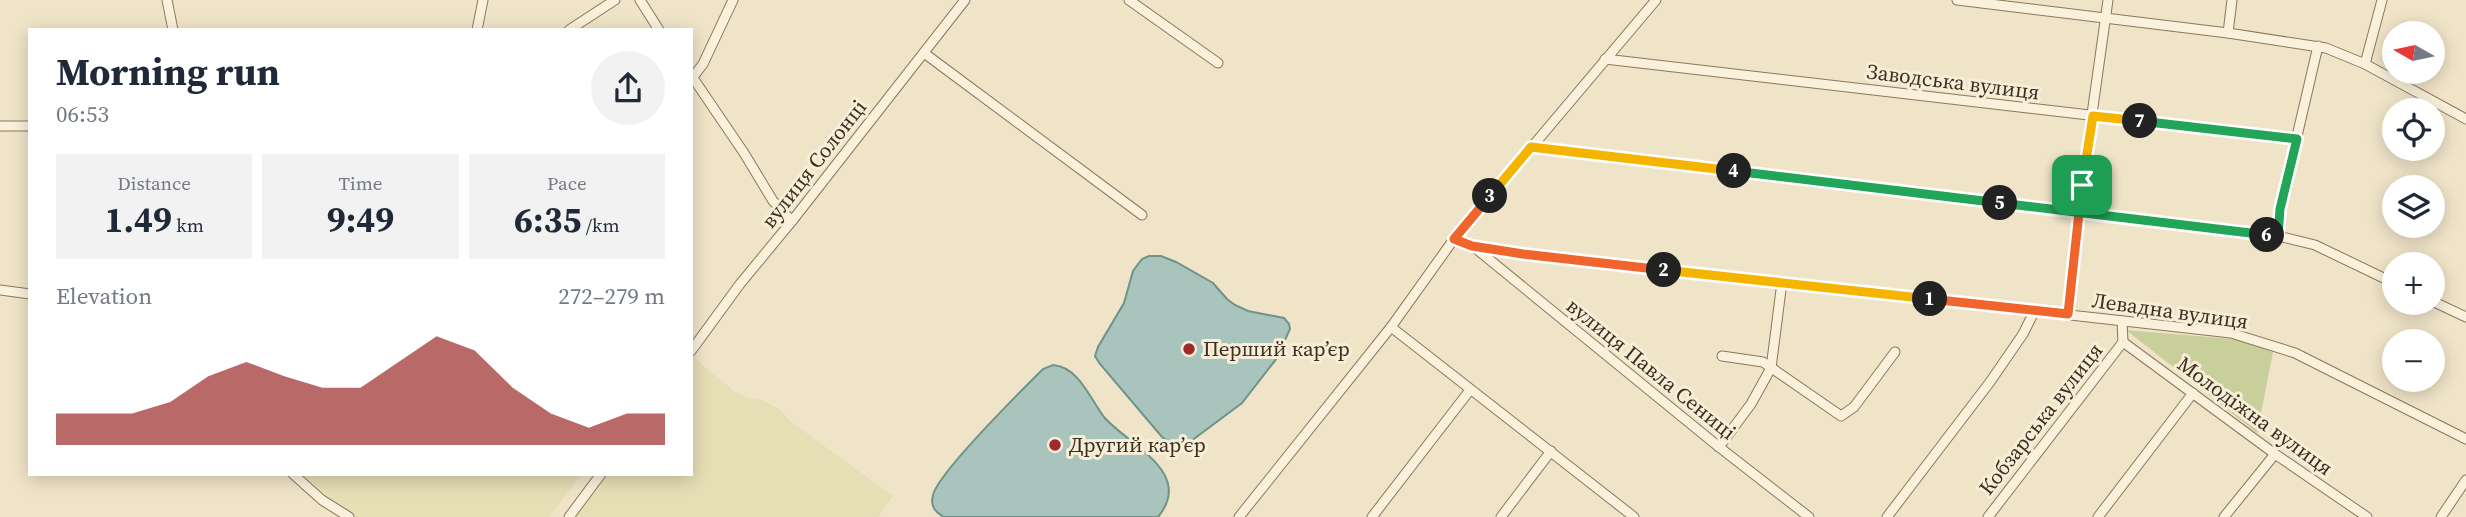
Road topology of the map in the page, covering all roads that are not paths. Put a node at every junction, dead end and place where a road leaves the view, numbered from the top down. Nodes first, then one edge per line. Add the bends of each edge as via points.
1 (167, 0) edge
2 (483, 0) edge
3 (615, 0) edge
4 (640, 0) edge
5 (733, 0) edge
6 (965, 0) edge
7 (1129, 0) edge
8 (1656, 0) edge
9 (1959, 0) edge
10 (2108, 0) edge
11 (2232, 0) edge
12 (2382, 0) edge
13 (2106, 17) junction
14 (173, 28) edge
15 (477, 28) edge
16 (572, 28) edge
17 (658, 28) edge
18 (2228, 33) junction
19 (2318, 46) junction
20 (924, 53) junction
21 (1605, 60) junction
22 (1218, 63) dead end
23 (2365, 64) junction
24 (693, 75) edge
25 (693, 78) edge
26 (2093, 116) junction
27 (2466, 119) edge
28 (0, 126) edge
29 (28, 126) edge
30 (2297, 139) junction
31 (1531, 147) junction
32 (2079, 213) junction
33 (1142, 215) dead end
34 (792, 221) junction
35 (2278, 236) junction
36 (1454, 239) junction
37 (1472, 246) junction
38 (2382, 277) edge
39 (1782, 282) junction
40 (0, 290) edge
41 (28, 294) edge
42 (2445, 307) edge
43 (2035, 310) junction
44 (2068, 314) junction
45 (2466, 317) edge
46 (2122, 321) junction
47 (1391, 327) junction
48 (2123, 342) junction
49 (693, 344) edge
50 (1895, 352) dead end
51 (1722, 356) dead end
52 (1771, 368) junction
53 (1471, 390) junction
54 (2193, 393) junction
55 (2466, 439) edge
56 (1719, 447) junction
57 (1551, 451) junction
58 (2275, 454) junction
59 (295, 476) edge
60 (600, 476) edge
61 (2466, 480) edge
62 (349, 517) edge
63 (569, 517) edge
64 (1239, 517) edge
65 (1372, 517) edge
66 (1501, 517) edge
67 (1634, 517) edge
68 (1809, 517) edge
69 (1887, 517) edge
70 (1988, 517) edge
71 (2098, 517) edge
72 (2224, 517) edge
73 (2367, 517) edge
74 (2441, 517) edge

1 - 14 street
2 - 15 street
3 - 16 street
4 - 17 street
5 - 24 street via 703,64
6 - 20 street, вулиця Солонці
7 - 22 street
8 - 21 street
9 - 13 street
10 - 13 street
11 - 18 street
12 - 23 street
13 - 18 street
13 - 26 street
18 - 19 street
19 - 23 street
19 - 30 street
20 - 33 street
20 - 34 street, вулиця Солонці
21 - 26 street, Заводська вулиця
21 - 31 street
23 - 27 street
25 - 34 street via 776,207
26 - 30 street, Заводська вулиця
26 - 32 street
28 - 29 street
30 - 35 street
31 - 32 street
31 - 36 street
32 - 35 street
32 - 44 street
34 - 49 street, вулиця Солонці
35 - 38 street via 2315,245
36 - 37 street
36 - 47 street
37 - 39 street, Левадна вулиця
37 - 56 street, вулиця Павла Сениці
39 - 43 street, Левадна вулиця
39 - 52 street
40 - 41 street
42 - 45 street
43 - 44 street, Левадна вулиця
43 - 69 street via 1990,382
44 - 46 street, Левадна вулиця
46 - 48 street
46 - 55 street, Левадна вулиця via 2231,333 2295,353
47 - 53 street
47 - 64 street
48 - 54 street, Молодіжна вулиця
48 - 70 street, Кобзарська вулиця
50 - 52 street via 1854,407 1841,416
51 - 52 street via 1758,361
52 - 56 street
53 - 57 street
53 - 65 street
54 - 58 street, Молодіжна вулиця
54 - 71 street
56 - 68 street, вулиця Павла Сениці
57 - 66 street
57 - 67 street
58 - 72 street
58 - 73 street, Молодіжна вулиця
59 - 62 street
60 - 63 street
61 - 74 street

